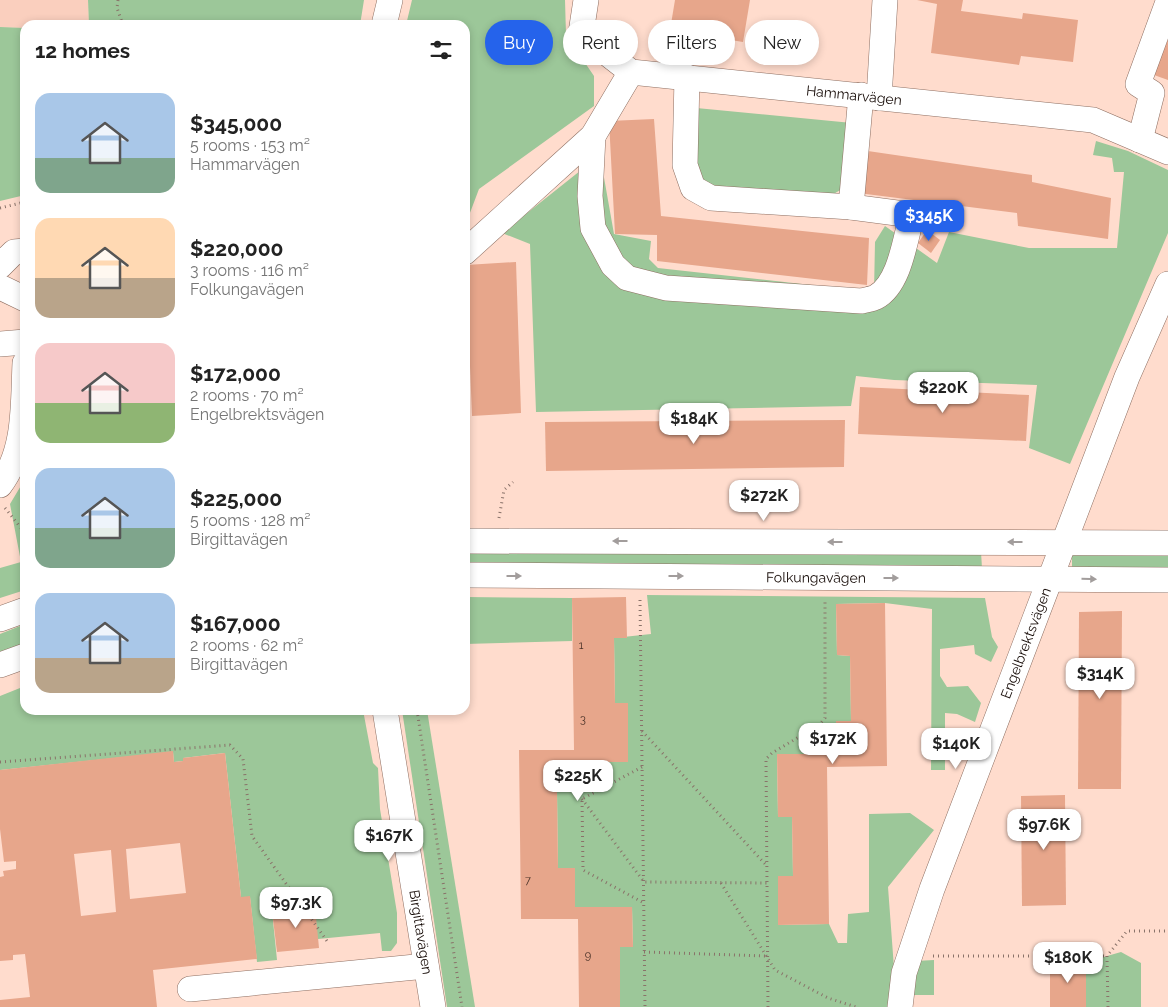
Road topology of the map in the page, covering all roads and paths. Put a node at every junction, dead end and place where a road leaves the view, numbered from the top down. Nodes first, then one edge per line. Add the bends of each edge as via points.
1 (118, 0) edge
2 (390, 0) edge
3 (586, 0) edge
4 (885, 0) edge
5 (1168, 2) edge
6 (121, 20) edge
7 (385, 20) edge
8 (631, 72) junction
9 (687, 78) junction
10 (870, 97) junction
11 (593, 136) junction
12 (1140, 140) junction
13 (1168, 152) edge
14 (20, 203) edge
15 (851, 207) junction
16 (0, 208) edge
17 (470, 247) edge
18 (20, 251) edge
19 (0, 266) edge
20 (1168, 284) edge
21 (0, 286) edge
22 (20, 297) edge
23 (20, 342) edge
24 (0, 344) edge
25 (20, 436) edge
26 (513, 482) dead end
27 (0, 485) edge
28 (0, 502) edge
29 (498, 522) dead end
30 (20, 527) edge
31 (470, 541) edge
32 (1064, 542) junction
33 (1168, 543) edge
34 (470, 575) edge
35 (1051, 578) junction
36 (1168, 580) edge
37 (640, 592) dead end
38 (825, 593) dead end
39 (20, 612) edge
40 (0, 619) edge
41 (20, 658) edge
42 (0, 665) edge
43 (386, 715) edge
44 (418, 715) edge
45 (642, 730) junction
46 (0, 762) edge
47 (642, 767) junction
48 (582, 799) junction
49 (767, 866) junction
50 (644, 882) junction
51 (721, 883) junction
52 (768, 883) junction
53 (644, 903) junction
54 (1168, 931) edge
55 (327, 941) dead end
56 (644, 952) junction
57 (767, 956) junction
58 (910, 956) junction
59 (1107, 956) junction
60 (426, 966) junction
61 (190, 989) dead end
62 (433, 1007) edge
63 (462, 1007) edge
64 (645, 1007) edge
65 (768, 1007) edge
66 (856, 1007) edge
67 (900, 1007) edge
68 (1108, 1007) edge

1 - 6 path
2 - 7 street
3 - 8 street via 581,33
4 - 10 street
5 - 12 street via 1138,84 1152,93
8 - 9 street, Hammarvägen
8 - 11 street
9 - 10 street, Hammarvägen
9 - 15 street via 685,165 693,188 711,198
10 - 12 street, Hammarvägen via 1093,120
10 - 15 street
11 - 15 street via 590,196 594,228 613,266 626,278 675,288 861,301 877,297 900,264 912,215
11 - 17 street
12 - 13 street, Hammarvägen
14 - 16 path
18 - 19 street via 14,252
20 - 32 street, Engelbrektsvägen via 1127,377
21 - 22 street
23 - 24 street
25 - 27 street via 14,461
26 - 29 path via 504,490
28 - 30 path
32 -> 31 street
32 - 33 street
32 - 35 street, Engelbrektsvägen
34 -> 35 street, Folkungavägen
35 -> 36 street, Folkungavägen
35 - 58 street, Engelbrektsvägen via 932,889
37 - 45 path
38 - 49 path via 825,718 766,759
39 - 40 street
41 - 42 street
43 - 60 street, Birgittavägen
44 - 63 path
45 - 47 path
45 - 49 path
46 - 55 path via 230,745 244,760 252,836
47 - 48 path
47 - 50 path
48 - 50 path
48 - 53 path via 583,870
49 - 52 path
50 - 51 path
50 - 53 path
51 - 52 path
51 - 57 path
52 - 57 path
53 - 56 path
54 - 59 path via 1127,931
56 - 57 path
56 - 64 path
57 - 65 path
57 - 66 path via 775,970 786,977 828,998
58 - 59 path
58 - 67 street, Engelbrektsvägen via 901,984
59 - 68 path
60 - 61 street
60 - 62 street, Birgittavägen

